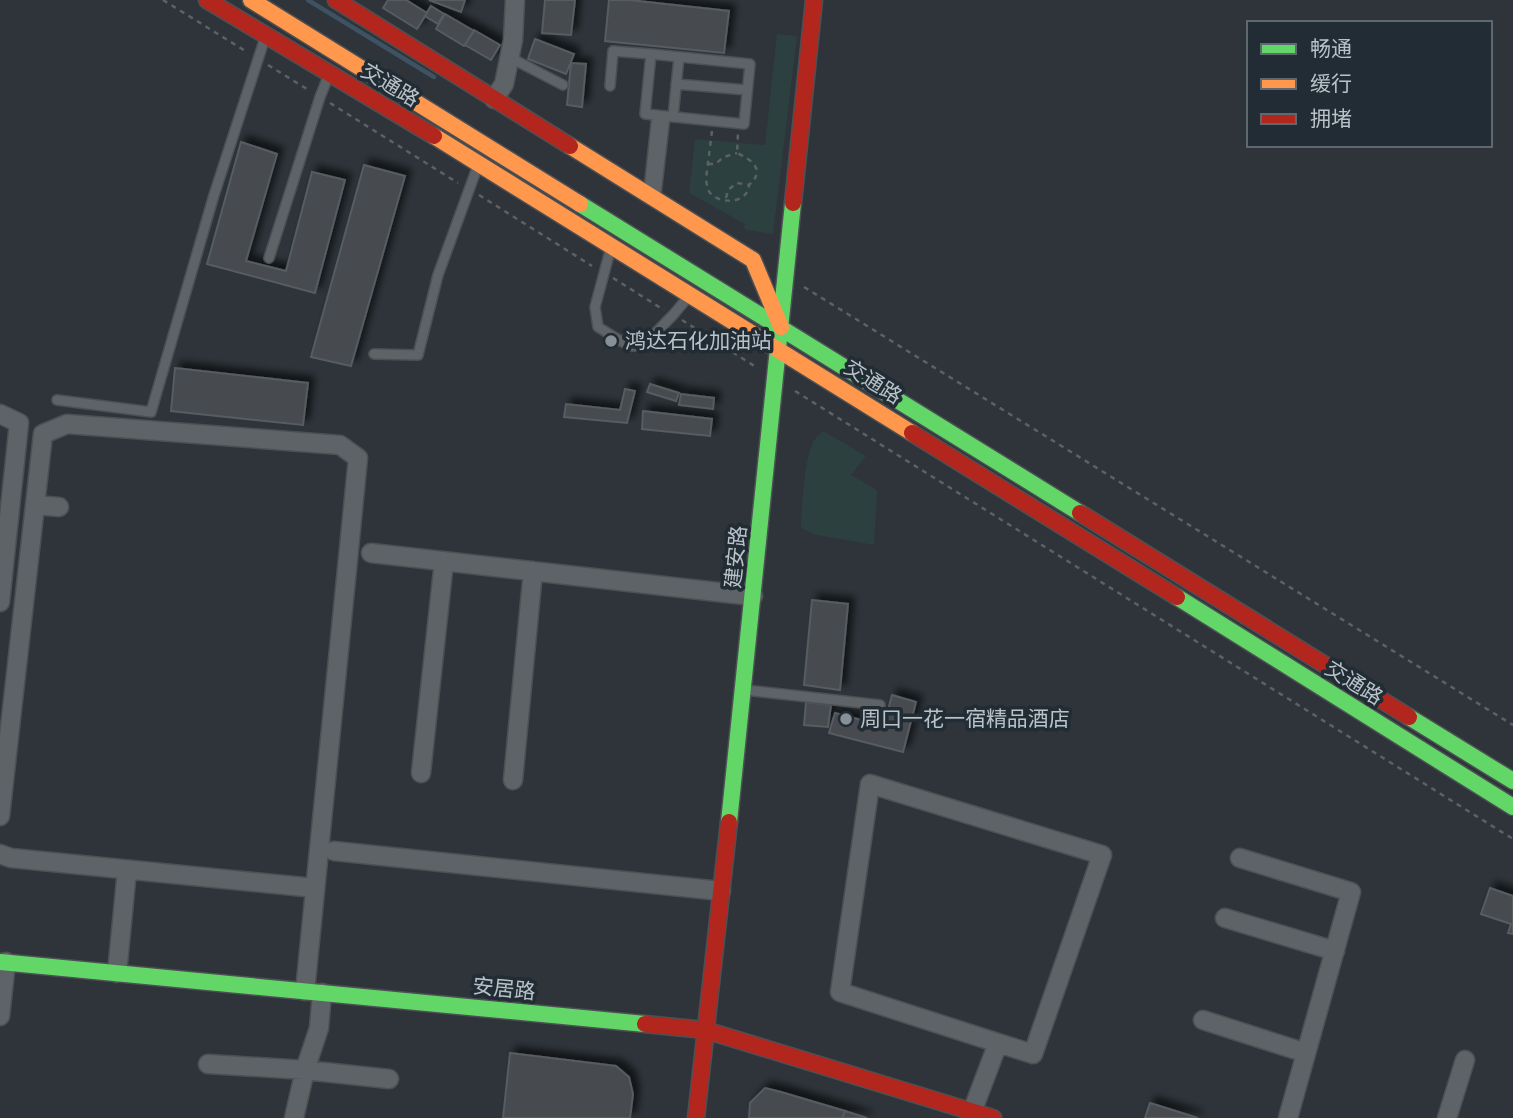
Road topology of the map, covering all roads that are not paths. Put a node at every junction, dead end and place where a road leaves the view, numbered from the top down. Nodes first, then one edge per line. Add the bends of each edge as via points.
1 (206, 0) edge
2 (251, 0) edge
3 (336, 0) edge
4 (515, 0) edge
5 (814, 0) edge
6 (266, 36) junction
7 (651, 54) junction
8 (509, 57) junction
9 (679, 57) junction
10 (329, 74) junction
11 (676, 84) junction
12 (563, 85) dead end
13 (610, 86) dead end
14 (747, 90) junction
15 (491, 104) junction
16 (665, 116) junction
17 (479, 163) junction
18 (652, 198) junction
19 (611, 246) junction
20 (269, 258) dead end
21 (690, 294) junction
22 (781, 327) junction
23 (779, 348) junction
24 (374, 354) dead end
25 (57, 400) dead end
26 (0, 414) edge
27 (35, 505) junction
28 (5, 506) edge
29 (59, 507) dead end
30 (371, 553) dead end
31 (444, 561) junction
32 (533, 571) junction
33 (752, 596) junction
34 (0, 601) edge
35 (743, 690) junction
36 (880, 705) dead end
37 (421, 773) dead end
38 (513, 780) dead end
39 (1513, 781) edge
40 (1513, 807) edge
41 (0, 816) edge
42 (334, 851) dead end
43 (0, 854) edge
44 (1240, 858) dead end
45 (127, 870) junction
46 (315, 888) junction
47 (721, 891) junction
48 (1225, 918) dead end
49 (1335, 951) junction
50 (3, 962) edge
51 (117, 973) junction
52 (313, 992) junction
53 (0, 1016) edge
54 (1203, 1020) dead end
55 (705, 1030) junction
56 (998, 1043) junction
57 (1306, 1053) junction
58 (1465, 1060) dead end
59 (208, 1063) dead end
60 (305, 1070) junction
61 (389, 1079) dead end
62 (962, 1112) edge
63 (294, 1118) edge
64 (696, 1118) edge
65 (993, 1118) edge
66 (1288, 1118) edge
67 (1447, 1118) edge

1 - 6 main road, 交通路
2 - 22 main road, 交通路 via 291,16
3 - 15 main road
4 - 8 street
5 - 22 main road, 建安路
6 - 10 main road, 交通路
6 - 25 lane via 151,412
7 - 9 lane
7 - 13 lane via 613,51
7 - 16 lane via 645,114
8 - 12 lane
8 - 15 street via 504,84
9 - 11 lane
9 - 14 lane via 750,64
10 - 17 main road, 交通路
10 - 20 lane
11 - 14 lane
11 - 16 lane
14 - 16 lane via 744,124
15 - 18 main road
16 - 18 lane
17 - 19 main road, 交通路
17 - 24 lane via 438,275 418,355
18 - 22 main road via 753,260
19 - 21 main road, 交通路
19 - 21 lane via 596,307 598,327 629,346 643,346
21 - 23 main road, 交通路
22 - 23 main road, 建安路
22 - 39 main road, 交通路
23 - 33 main road, 建安路
23 - 40 main road, 交通路
26 - 28 street via 19,423
27 - 29 street
27 - 41 street
27 - 46 street via 43,434 66,424 340,445 358,458
28 - 34 street
30 - 31 street
31 - 32 street
31 - 37 street
32 - 33 street
32 - 38 street
33 - 35 main road, 建安路
35 - 36 lane
35 - 47 main road, 建安路
42 - 47 street
43 - 45 street
44 - 49 street via 1351,892
45 - 46 street
45 - 51 street
46 - 52 street
47 - 55 main road, 建安路
48 - 49 street
49 - 57 street
50 - 51 main road, 安居路
50 - 53 street
51 - 52 main road, 安居路
52 - 55 main road, 安居路
52 - 60 street via 319,1028
54 - 57 street
55 - 62 main road, 安居路
55 - 64 main road, 建安路
56 - 56 street via 1033,1054 1102,855 870,784 840,992
56 - 62 street
57 - 66 street
58 - 67 street
59 - 60 street
60 - 61 street
60 - 63 street
62 - 65 main road, 安居路

